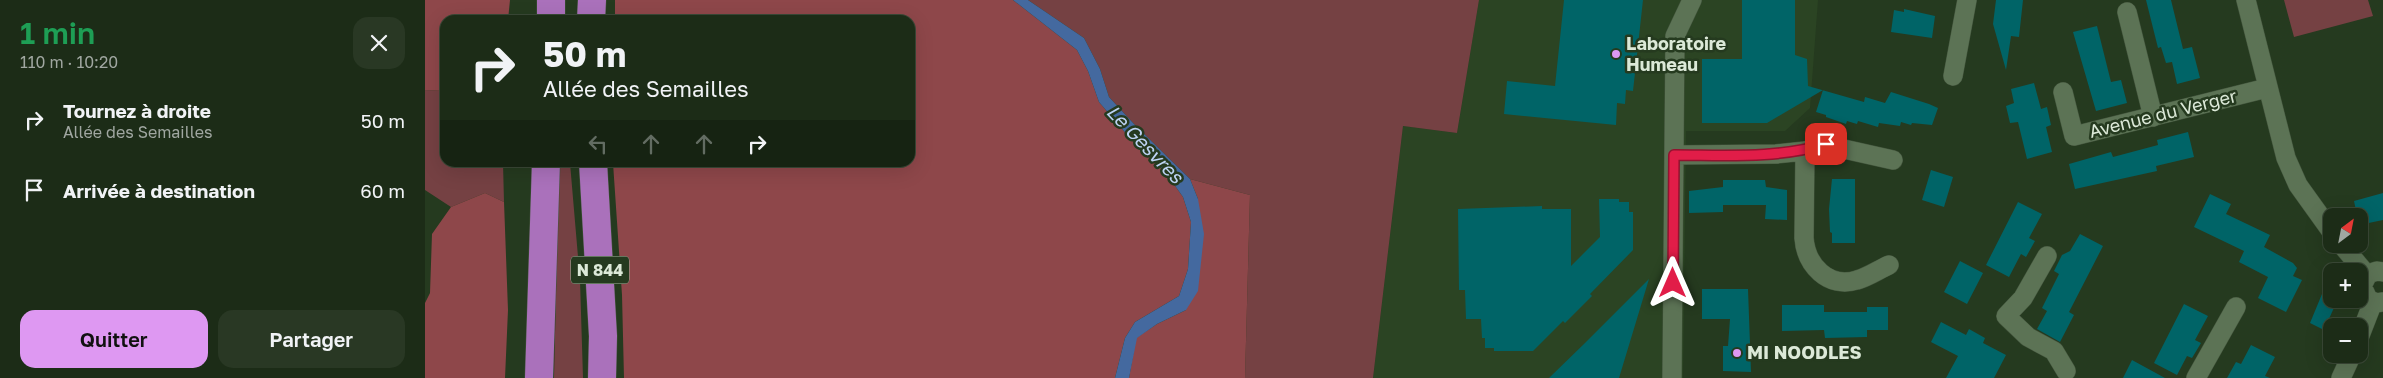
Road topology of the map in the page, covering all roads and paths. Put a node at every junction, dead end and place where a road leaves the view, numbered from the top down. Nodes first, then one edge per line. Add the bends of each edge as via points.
1 (551, 0) edge
2 (592, 0) edge
3 (1692, 0) edge
4 (1967, 0) edge
5 (2246, 0) edge
6 (2127, 12) dead end
7 (551, 15) edge
8 (591, 15) edge
9 (1953, 76) dead end
10 (2267, 88) junction
11 (2063, 92) dead end
12 (2153, 117) junction
13 (1805, 151) junction
14 (1674, 155) junction
15 (1893, 160) dead end
16 (546, 167) edge
17 (593, 167) edge
18 (2323, 221) edge
19 (2352, 253) edge
20 (2047, 256) dead end
21 (1889, 265) dead end
22 (2375, 273) edge
23 (2378, 302) edge
24 (2236, 306) dead end
25 (2368, 320) edge
26 (539, 334) junction
27 (2348, 363) edge
28 (2069, 376) edge
29 (525, 378) edge
30 (539, 378) edge
31 (601, 378) edge
32 (1672, 378) edge
33 (2196, 378) edge
34 (2341, 378) edge

1 - 7 highway
2 - 8 highway
3 - 14 street via 1675,36
4 - 9 street
5 - 10 street
6 - 12 street
10 - 12 street, Avenue du Verger
10 - 18 street via 2286,158 2298,185
11 - 12 street, Avenue du Verger via 2075,136
13 - 14 street
13 - 15 street via 1826,144
13 - 21 street via 1804,238 1809,261 1818,272 1831,280 1843,282 1857,280
14 - 32 street
16 - 26 highway
17 - 31 highway, N 844 via 603,336
19 - 22 street
20 - 28 street via 2023,298 2006,316 2028,337 2054,351
22 - 23 street via 2363,282 2363,291
23 - 25 street
24 - 33 street
26 - 29 highway
26 - 30 highway
27 - 34 street

